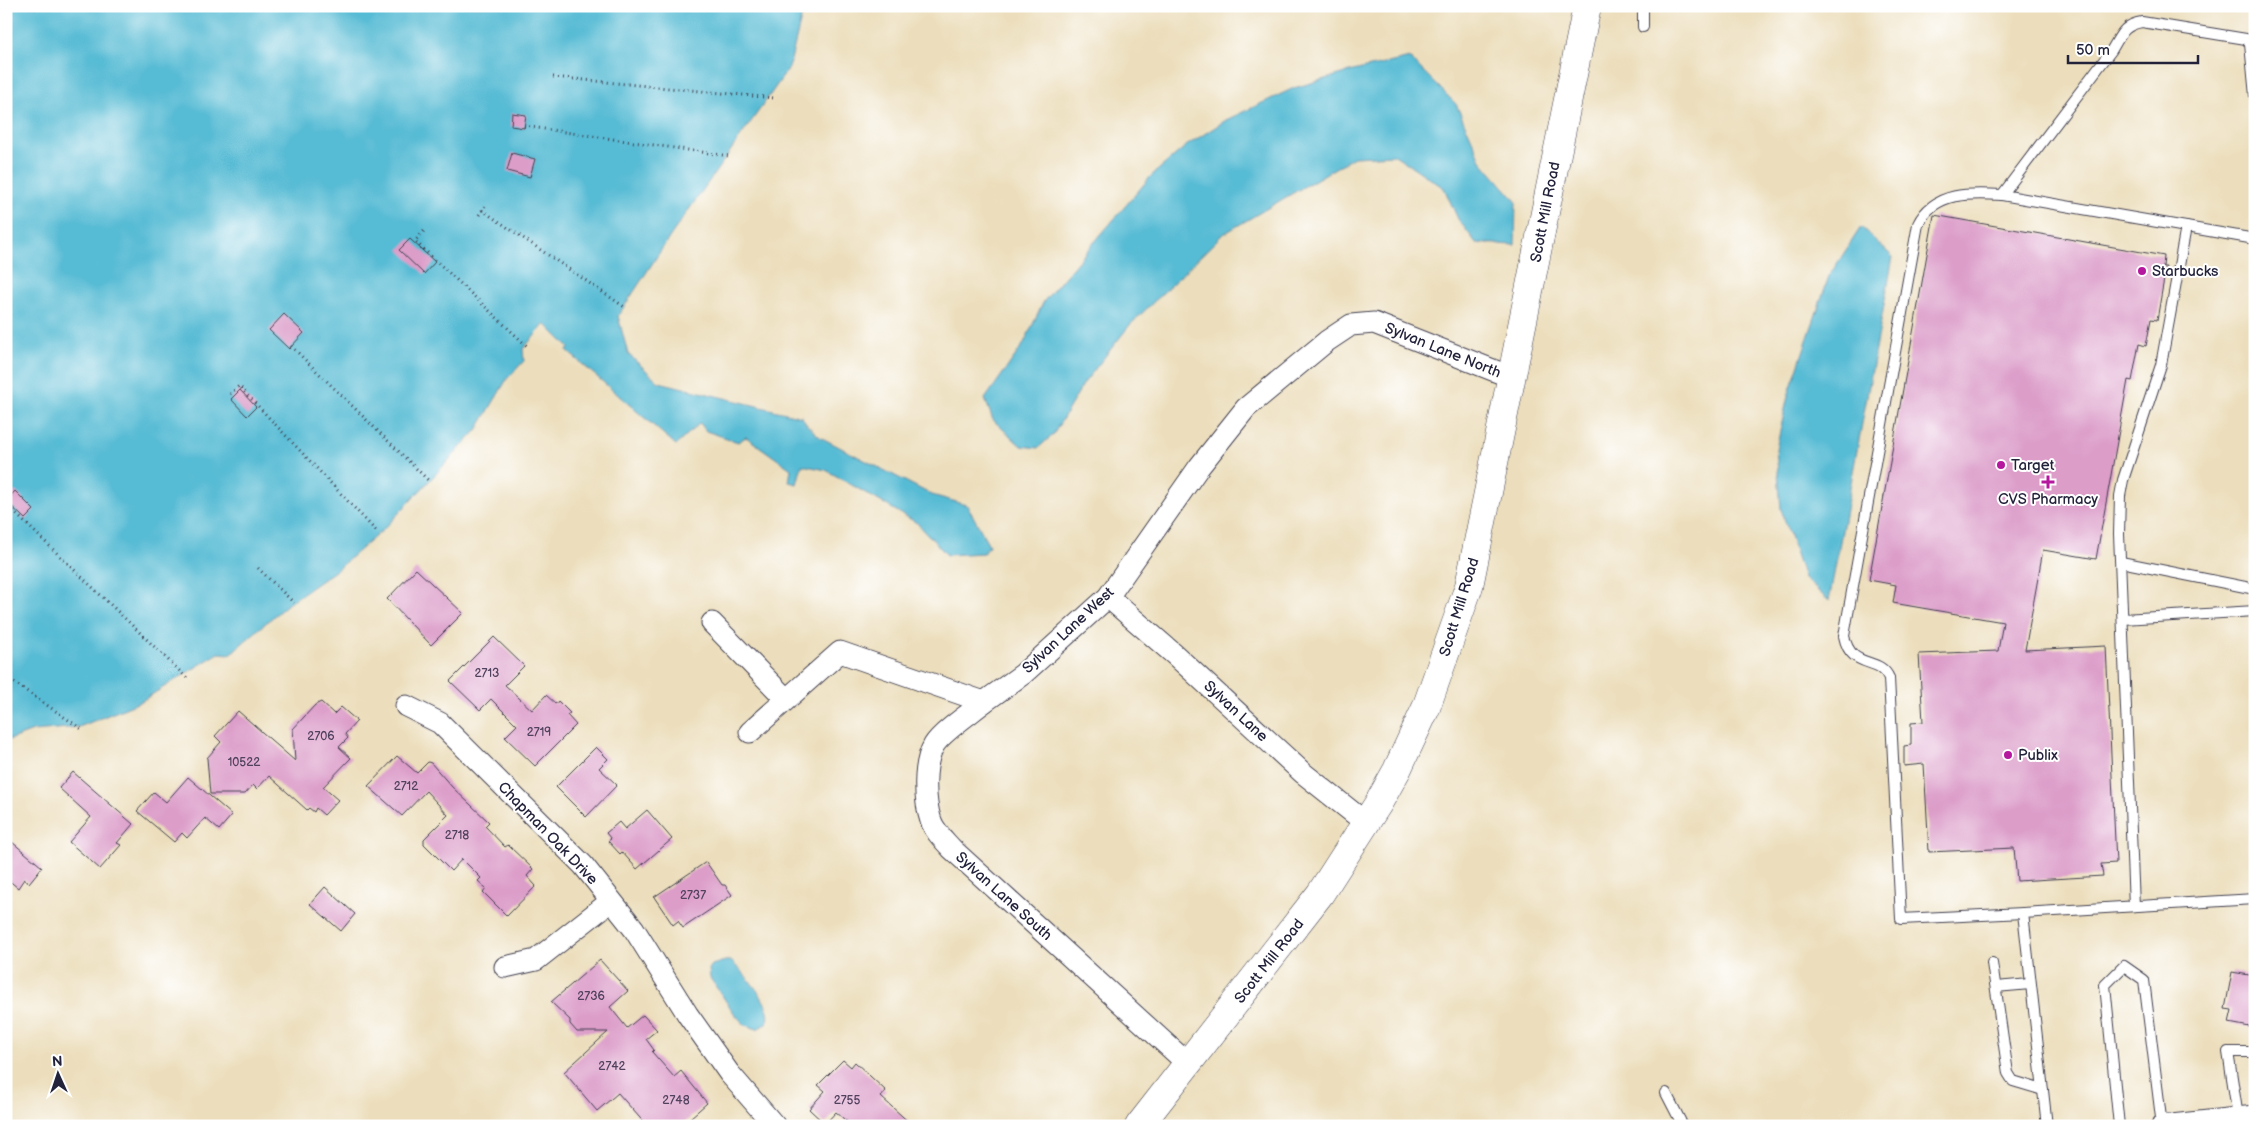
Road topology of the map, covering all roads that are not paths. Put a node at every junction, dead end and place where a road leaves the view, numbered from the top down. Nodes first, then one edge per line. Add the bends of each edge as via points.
1 (1587, 6) edge
2 (1643, 6) edge
3 (1643, 27) dead end
4 (2255, 96) edge
5 (2002, 195) junction
6 (2186, 227) junction
7 (2255, 239) edge
8 (1374, 323) joint
9 (1512, 378) junction
10 (2121, 562) junction
11 (2255, 589) edge
12 (1108, 597) junction
13 (2255, 611) edge
14 (2123, 620) junction
15 (712, 623) dead end
16 (786, 699) junction
17 (984, 702) junction
18 (406, 706) dead end
19 (750, 732) dead end
20 (1366, 823) junction
21 (2255, 899) edge
22 (611, 901) junction
23 (2134, 906) junction
24 (2023, 913) junction
25 (1992, 963) dead end
26 (506, 967) dead end
27 (2030, 984) junction
28 (1996, 987) junction
29 (2255, 1052) edge
30 (1188, 1064) junction
31 (2043, 1090) junction
32 (1666, 1093) dead end
33 (2247, 1116) edge
34 (2167, 1125) edge
35 (775, 1126) edge
36 (1139, 1126) edge
37 (1683, 1126) edge
38 (2047, 1126) edge
39 (2119, 1126) edge

1 - 9 street, Scott Mill Road
2 - 3 lane
4 - 5 lane via 2250,44 2246,39 2142,22 2131,24
5 - 6 lane
5 - 24 lane via 1962,194 1948,198 1927,210 1918,224 1844,636 1854,656 1880,668 1889,678 1901,919
6 - 7 lane
6 - 10 lane via 2162,365 2123,480 2119,515
8 - 9 street, Sylvan Lane North
8 - 12 street, Sylvan Lane West via 1351,325 1326,341 1246,408 1199,467
9 - 20 street, Scott Mill Road via 1469,586 1426,708 1397,770
10 - 11 lane
10 - 14 lane
12 - 17 street, Sylvan Lane West via 1023,674
12 - 20 street, Sylvan Lane via 1303,773
13 - 14 lane
14 - 23 lane
15 - 16 street
16 - 17 street via 840,652
16 - 19 street
17 - 30 street, Sylvan Lane South via 935,744 928,761 928,803 931,821 938,834
18 - 22 street, Chapman Oak Drive via 440,723 583,864
20 - 30 street, Scott Mill Road via 1320,894
21 - 23 lane
22 - 26 street via 536,960
22 - 35 street, Chapman Oak Drive via 634,929 729,1073
23 - 24 lane
24 - 27 lane
25 - 28 lane
27 - 28 lane
27 - 31 lane
28 - 31 lane via 2008,1073 2013,1081
29 - 33 lane via 2228,1052
30 - 36 street, Scott Mill Road
31 - 38 lane
32 - 37 lane
33 - 34 street
34 - 39 lane via 2144,980 2124,966 2105,985

